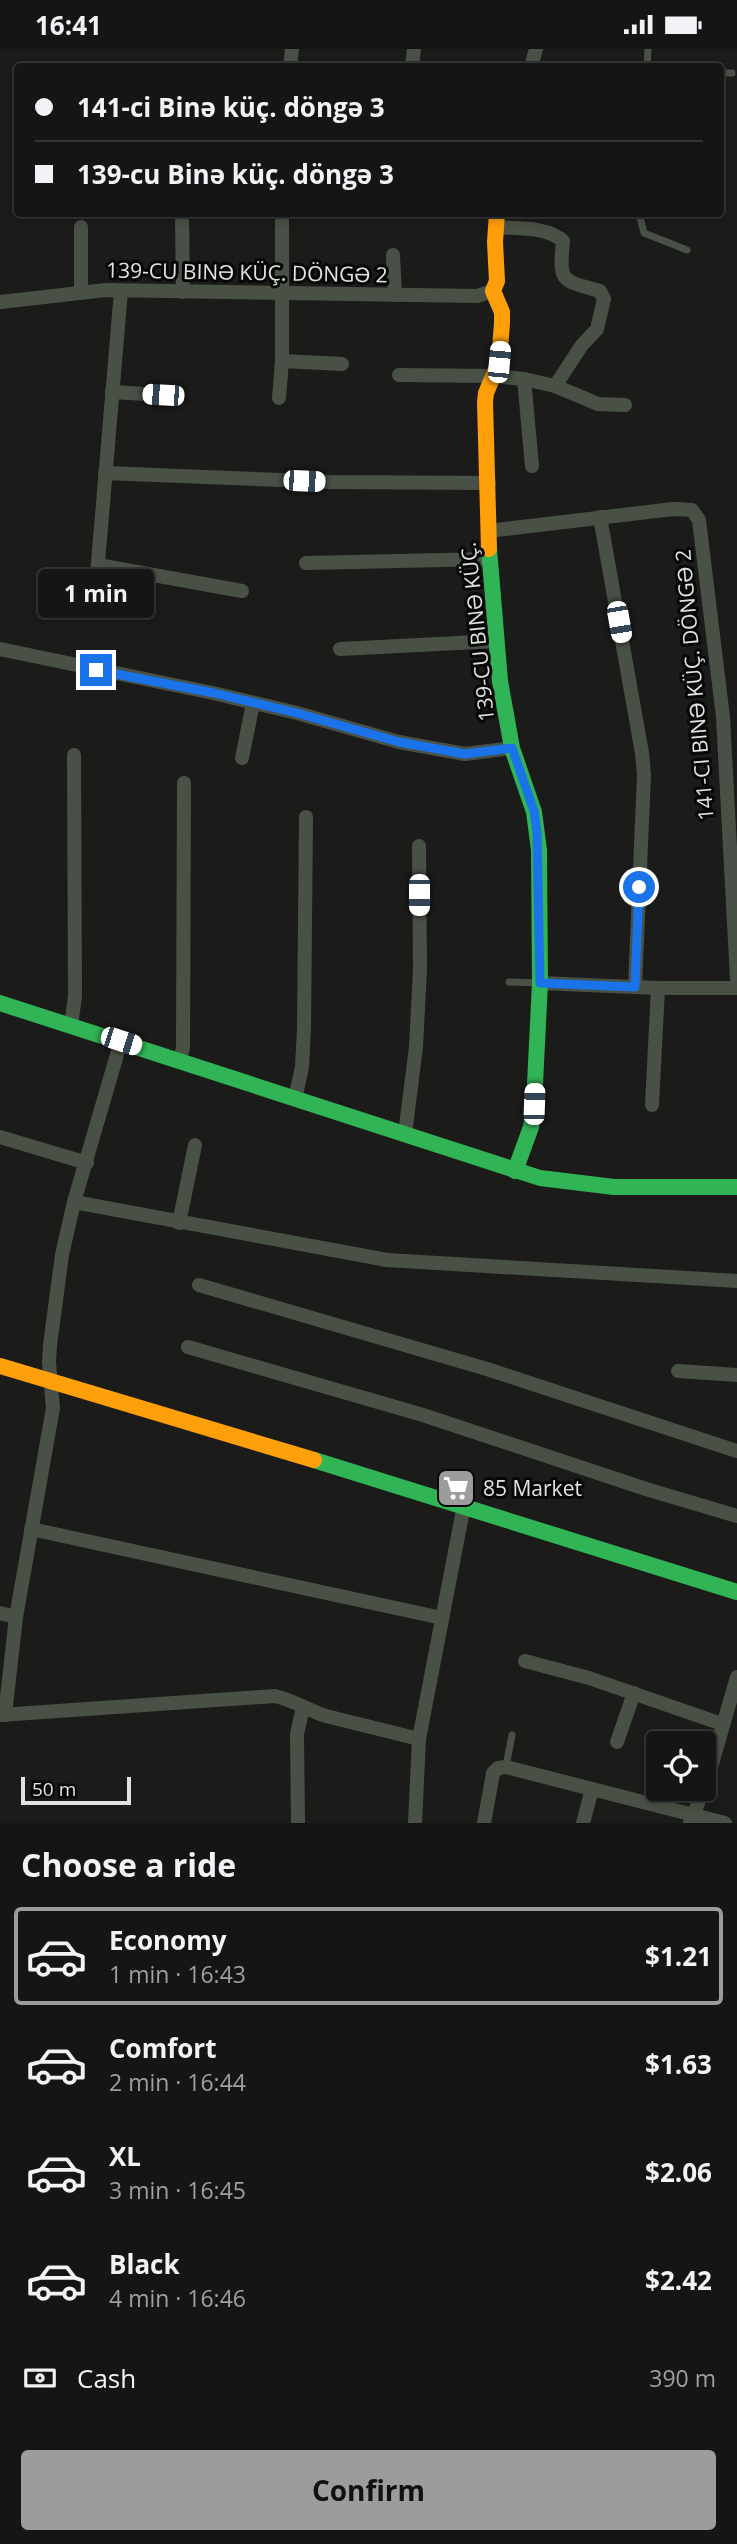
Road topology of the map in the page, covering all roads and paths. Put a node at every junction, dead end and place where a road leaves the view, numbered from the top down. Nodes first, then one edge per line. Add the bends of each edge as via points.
1 (724, 73) edge
2 (732, 73) dead end
3 (182, 217) edge
4 (282, 217) edge
5 (640, 217) edge
6 (497, 220) edge
7 (81, 227) dead end
8 (687, 250) dead end
9 (393, 255) dead end
10 (121, 291) junction
11 (493, 291) junction
12 (81, 292) junction
13 (183, 292) junction
14 (282, 295) junction
15 (395, 295) junction
16 (0, 302) edge
17 (282, 361) junction
18 (342, 364) dead end
19 (399, 375) dead end
20 (494, 376) junction
21 (524, 379) junction
22 (555, 386) junction
23 (112, 393) junction
24 (163, 395) dead end
25 (279, 397) dead end
26 (625, 405) dead end
27 (532, 466) dead end
28 (105, 473) junction
29 (489, 484) junction
30 (600, 517) junction
31 (488, 531) junction
32 (490, 559) junction
33 (306, 563) dead end
34 (98, 565) junction
35 (242, 591) dead end
36 (95, 598) dead end
37 (496, 641) junction
38 (0, 649) edge
39 (340, 649) dead end
40 (253, 703) junction
41 (512, 748) junction
42 (75, 755) dead end
43 (242, 758) dead end
44 (184, 783) dead end
45 (306, 817) dead end
46 (419, 846) dead end
47 (737, 979) edge
48 (509, 982) dead end
49 (540, 983) junction
50 (635, 987) junction
51 (658, 988) junction
52 (737, 988) edge
53 (0, 1003) edge
54 (71, 1025) junction
55 (121, 1041) junction
56 (180, 1060) junction
57 (295, 1099) junction
58 (652, 1105) dead end
59 (405, 1135) junction
60 (0, 1137) edge
61 (195, 1145) dead end
62 (87, 1163) junction
63 (514, 1171) junction
64 (737, 1187) edge
65 (74, 1202) junction
66 (179, 1223) junction
67 (737, 1281) edge
68 (199, 1285) dead end
69 (188, 1347) dead end
70 (0, 1366) edge
71 (678, 1371) dead end
72 (737, 1375) edge
73 (50, 1379) junction
74 (737, 1451) edge
75 (464, 1505) junction
76 (737, 1515) edge
77 (32, 1529) junction
78 (737, 1592) edge
79 (0, 1612) edge
80 (16, 1617) junction
81 (442, 1618) junction
82 (525, 1661) dead end
83 (737, 1677) edge
84 (634, 1693) junction
85 (303, 1707) junction
86 (3, 1715) edge
87 (722, 1724) junction
88 (512, 1735) dead end
89 (419, 1739) junction
90 (617, 1742) dead end
91 (506, 1767) junction
92 (592, 1789) junction
93 (692, 1819) edge
94 (298, 1823) edge
95 (415, 1823) edge
96 (484, 1823) edge
97 (583, 1823) edge
98 (726, 1823) edge

1 - 2 lane
3 - 13 street
4 - 14 street
5 - 8 lane via 644,233
6 - 11 street, 139-CU BINƏ KÜÇ.
6 - 22 street via 555,234 563,241 564,277 600,291 604,299 597,329
7 - 12 street
9 - 15 street
10 - 12 street, 139-CU BINƏ KÜÇ. DÖNGƏ 2
10 - 13 street, 139-CU BINƏ KÜÇ. DÖNGƏ 2
10 - 23 street
11 - 15 street, 139-CU BINƏ KÜÇ. DÖNGƏ 2 via 477,296
11 - 20 street, 139-CU BINƏ KÜÇ. via 502,312
12 - 16 street, 139-CU BINƏ KÜÇ. DÖNGƏ 2
13 - 14 street, 139-CU BINƏ KÜÇ. DÖNGƏ 2
14 - 15 street, 139-CU BINƏ KÜÇ. DÖNGƏ 2
14 - 17 street
17 - 18 street
17 - 25 street
19 - 20 street
20 - 21 street
20 - 29 street, 139-CU BINƏ KÜÇ. via 485,402
21 - 22 street
21 - 27 street
22 - 26 street via 598,404
23 - 24 street
23 - 28 street
28 - 29 street
28 - 34 street
29 - 31 street, 139-CU BINƏ KÜÇ.
30 - 31 street, 141-CI BINƏ KÜÇ. DÖNGƏ 2
30 - 47 street, 141-CI BINƏ KÜÇ. DÖNGƏ 2 via 673,509 692,510 699,520 723,717
30 - 50 street via 644,775
31 - 32 street, 139-CU BINƏ KÜÇ.
32 - 33 street
32 - 37 street, 139-CU BINƏ KÜÇ.
34 - 35 street
34 - 36 street
37 - 39 street
37 - 41 street, 139-CU BINƏ KÜÇ.
38 - 40 street
40 - 41 street via 447,751 482,753
40 - 43 street
41 - 49 street, 139-CU BINƏ KÜÇ. via 537,832
42 - 54 street via 75,996
44 - 56 street
45 - 57 street via 304,1029
46 - 59 street via 420,969
48 - 49 lane
49 - 50 street
49 - 63 street, 139-CU BINƏ KÜÇ. via 531,1127
50 - 51 street
51 - 52 street
51 - 58 street
53 - 54 street
54 - 55 street
55 - 56 street
55 - 62 street
56 - 57 street
57 - 59 street
59 - 63 street
60 - 62 street
61 - 66 street
62 - 65 street
63 - 64 street via 613,1188
65 - 66 street
65 - 73 street via 57,1287
66 - 67 street via 387,1260
68 - 74 street via 486,1369
69 - 76 street via 423,1415
70 - 73 street
71 - 72 street
73 - 75 street
73 - 77 street via 53,1408
75 - 78 street
75 - 81 street
77 - 80 street
77 - 81 street
79 - 80 street
80 - 86 street
81 - 89 street
82 - 84 street
83 - 87 street
84 - 87 street
84 - 90 street
85 - 86 street via 290,1699 254,1696
85 - 89 street
85 - 94 street via 296,1734
87 - 93 street
88 - 91 lane
89 - 95 street
91 - 92 street
91 - 96 street via 493,1773
92 - 93 street
92 - 97 street
93 - 98 street

